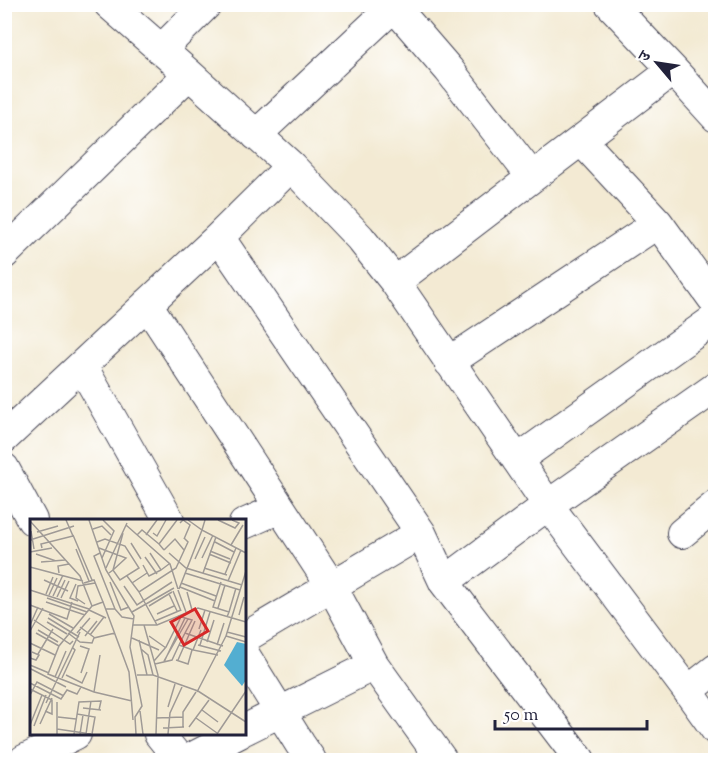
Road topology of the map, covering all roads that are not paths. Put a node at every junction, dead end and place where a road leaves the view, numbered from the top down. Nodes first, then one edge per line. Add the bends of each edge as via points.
1 (109, 4) edge
2 (207, 4) edge
3 (610, 4) edge
4 (393, 5) edge
5 (160, 50) junction
6 (673, 70) junction
7 (189, 74) junction
8 (716, 117) edge
9 (256, 135) junction
10 (582, 140) junction
11 (291, 166) junction
12 (532, 177) junction
13 (658, 223) junction
14 (219, 237) junction
15 (4, 254) edge
16 (395, 282) junction
17 (716, 303) edge
18 (147, 304) junction
19 (716, 318) edge
20 (450, 362) junction
21 (82, 366) junction
22 (716, 387) edge
23 (4, 438) edge
24 (517, 460) junction
25 (4, 468) edge
26 (548, 505) junction
27 (716, 505) edge
28 (280, 508) junction
29 (31, 519) edge
30 (168, 519) edge
31 (246, 523) edge
32 (421, 533) junction
33 (682, 533) dead end
34 (444, 582) junction
35 (332, 587) junction
36 (246, 637) edge
37 (246, 657) edge
38 (374, 665) junction
39 (716, 669) edge
40 (688, 691) junction
41 (280, 712) junction
42 (246, 729) edge
43 (716, 730) edge
44 (75, 735) edge
45 (160, 735) edge
46 (236, 735) edge
47 (42, 757) edge
48 (180, 760) edge
49 (187, 760) edge
50 (311, 760) edge
51 (442, 760) edge
52 (580, 760) edge

1 - 5 street
2 - 5 street
3 - 6 street
4 - 9 street
4 - 12 street
5 - 7 street
6 - 8 street
6 - 10 street
7 - 9 street
7 - 15 street
9 - 11 street
10 - 12 street
10 - 13 street
11 - 14 street
11 - 16 street via 360,238
12 - 16 street
13 - 17 street
13 - 20 street
14 - 18 street
14 - 32 street
16 - 20 street
18 - 21 street
18 - 28 street
19 - 24 street
20 - 24 street
21 - 23 street
21 - 30 street
22 - 26 street
24 - 26 street
25 - 29 street
26 - 34 street
26 - 40 street
27 - 33 street
28 - 31 street
28 - 35 street
32 - 34 street
32 - 35 street
34 - 52 street
35 - 36 street
35 - 38 street
37 - 41 street
38 - 41 street
38 - 51 street
39 - 40 street
40 - 43 street
41 - 42 street
41 - 50 street
44 - 47 street
45 - 48 street
46 - 49 street

